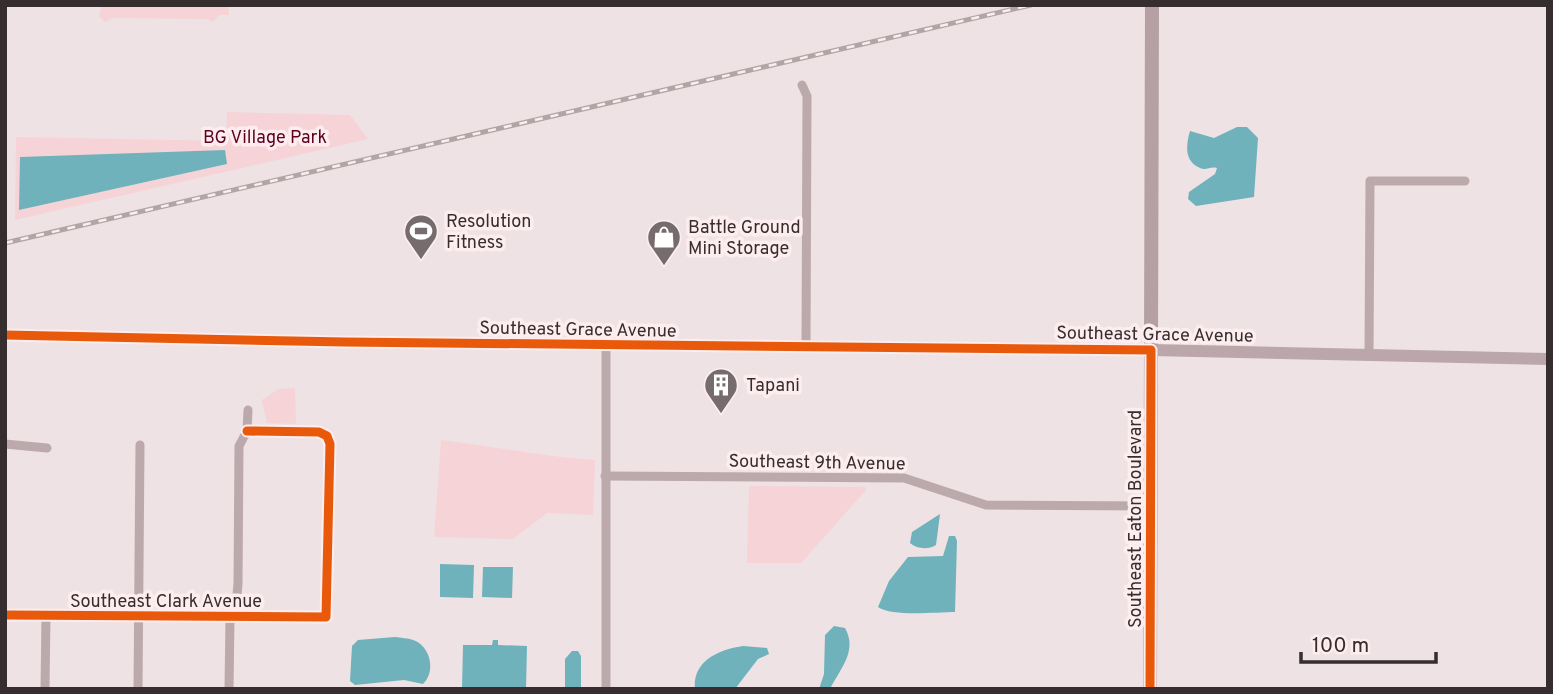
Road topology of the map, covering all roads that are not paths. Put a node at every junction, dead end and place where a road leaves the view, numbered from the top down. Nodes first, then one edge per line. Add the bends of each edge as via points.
1 (1152, 5) edge
2 (802, 85) dead end
3 (1465, 181) dead end
4 (5, 335) edge
5 (606, 344) junction
6 (806, 347) junction
7 (1151, 350) junction
8 (1370, 356) junction
9 (1548, 359) edge
10 (248, 410) dead end
11 (247, 431) junction
12 (5, 444) edge
13 (140, 445) dead end
14 (47, 448) dead end
15 (605, 476) junction
16 (1150, 506) junction
17 (5, 615) edge
18 (46, 616) junction
19 (139, 617) junction
20 (230, 618) junction
21 (45, 689) edge
22 (138, 689) edge
23 (229, 689) edge
24 (606, 689) edge
25 (1150, 689) edge

1 - 7 main road, Southeast Eaton Boulevard
2 - 6 street via 807,96
3 - 8 street via 1370,181
4 - 5 street, Southeast Grace Avenue
5 - 6 street, Southeast Grace Avenue
5 - 15 street
6 - 7 street, Southeast Grace Avenue
7 - 8 street, Southeast Grace Avenue
7 - 16 main road, Southeast Eaton Boulevard
8 - 9 street, Southeast Grace Avenue
10 - 11 street
11 - 20 street via 239,446 238,584
11 - 20 street, Southeast Clark Avenue via 327,436 326,617
12 - 14 street
13 - 19 street
15 - 16 street, Southeast 9th Avenue via 904,478 986,505
15 - 24 street
16 - 25 main road, Southeast Eaton Boulevard
17 - 18 street, Southeast Clark Avenue
18 - 19 street, Southeast Clark Avenue
18 - 21 street
19 - 20 street, Southeast Clark Avenue
19 - 22 street
20 - 23 street

